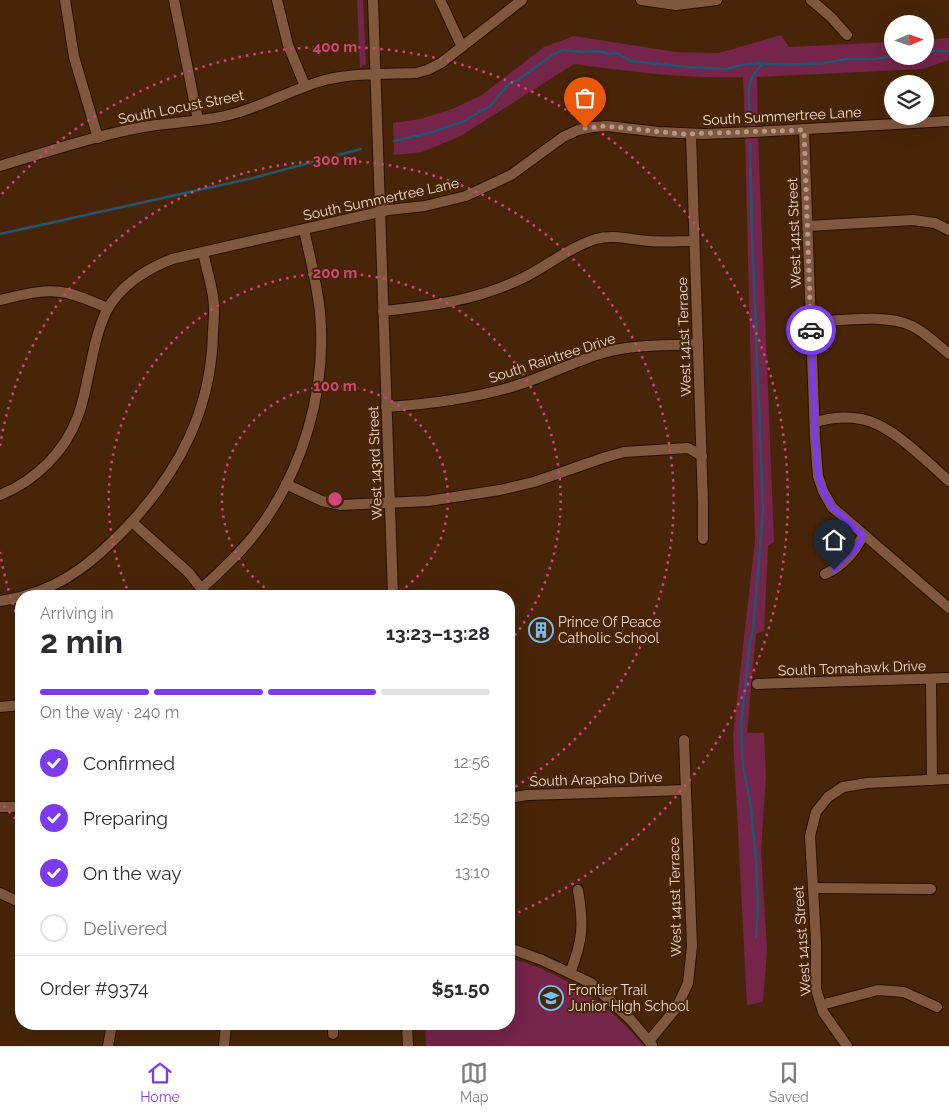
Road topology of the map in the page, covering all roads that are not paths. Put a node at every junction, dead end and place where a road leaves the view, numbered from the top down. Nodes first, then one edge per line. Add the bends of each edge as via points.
1 (64, 0) edge
2 (174, 0) edge
3 (277, 0) edge
4 (373, 0) edge
5 (440, 0) edge
6 (522, 0) edge
7 (641, 0) edge
8 (717, 0) edge
9 (811, 0) edge
10 (847, 35) dead end
11 (462, 47) junction
12 (375, 75) junction
13 (305, 86) junction
14 (198, 120) junction
15 (949, 121) edge
16 (804, 130) junction
17 (691, 134) junction
18 (98, 138) junction
19 (0, 164) edge
20 (380, 212) junction
21 (808, 226) junction
22 (304, 230) junction
23 (949, 230) edge
24 (694, 241) junction
25 (203, 252) junction
26 (0, 300) edge
27 (108, 308) junction
28 (383, 311) junction
29 (811, 322) junction
30 (698, 344) junction
31 (949, 354) edge
32 (386, 407) junction
33 (815, 422) junction
34 (702, 456) junction
35 (949, 481) edge
36 (286, 484) junction
37 (0, 495) edge
38 (390, 504) junction
39 (132, 522) junction
40 (863, 535) junction
41 (702, 539) dead end
42 (825, 574) dead end
43 (38, 590) edge
44 (203, 590) edge
45 (207, 590) edge
46 (393, 590) edge
47 (15, 598) edge
48 (0, 601) edge
49 (949, 608) edge
50 (949, 678) edge
51 (931, 679) junction
52 (756, 684) dead end
53 (15, 706) edge
54 (0, 707) edge
55 (684, 740) dead end
56 (949, 779) edge
57 (932, 780) junction
58 (686, 790) junction
59 (515, 797) edge
60 (0, 807) edge
61 (15, 807) edge
62 (812, 888) junction
63 (931, 889) dead end
64 (578, 890) dead end
65 (1, 897) edge
66 (15, 901) edge
67 (515, 950) edge
68 (570, 973) junction
69 (821, 1005) junction
70 (937, 1007) dead end
71 (111, 1030) edge
72 (225, 1030) edge
73 (407, 1030) edge
74 (651, 1044) edge
75 (108, 1046) edge
76 (224, 1046) edge
77 (408, 1046) edge
78 (847, 1046) edge

1 - 18 street via 74,57
2 - 14 street
3 - 13 street via 288,45
4 - 12 street, West 143rd Street
5 - 11 street
6 - 11 street, South Locust Street
7 - 8 street via 676,5
9 - 10 street
11 - 12 street, South Locust Street via 427,70
12 - 13 street, South Locust Street via 344,76
12 - 20 street, West 143rd Street
13 - 14 street, South Locust Street via 247,110
14 - 18 street, South Locust Street via 144,127
15 - 16 street, South Summertree Lane
16 - 17 street, South Summertree Lane
16 - 21 street, West 141st Street
17 - 20 street, South Summertree Lane via 606,126 585,128 563,137 510,174 466,196
17 - 24 street, West 141st Terrace
18 - 19 street, South Locust Street
20 - 22 street, South Summertree Lane
20 - 28 street, West 143rd Street
21 - 23 street via 913,220 935,223
21 - 29 street, West 141st Street
22 - 25 street, South Summertree Lane
22 - 36 street via 320,312 320,366 305,440
24 - 28 street via 597,239 498,289 445,304
24 - 30 street, West 141st Terrace
25 - 27 street, South Summertree Lane via 172,259 141,274
25 - 39 street via 214,306 211,368 205,394 176,465
26 - 27 street via 52,291 73,294
27 - 37 street, South Summertree Lane via 98,332 78,417 70,434 50,462 35,476
28 - 32 street, West 143rd Street
29 - 31 street via 896,320 920,330
29 - 33 street, West 141st Street
30 - 32 street, South Raintree Drive via 625,348 494,392 452,401
30 - 34 street, West 141st Terrace
32 - 38 street, West 143rd Street
33 - 35 street via 852,418 875,422
33 - 40 street, West 141st Street via 818,476 823,491 837,513
34 - 38 street via 688,448 624,452 500,490 428,502
34 - 41 street, West 141st Terrace
36 - 38 street via 328,503
36 - 45 street via 255,534
38 - 46 street, West 143rd Street
39 - 43 street via 88,564
39 - 44 street
40 - 42 street via 843,564
40 - 49 street, West 141st Street
47 - 48 street
50 - 51 street, South Tomahawk Drive
51 - 52 street, South Tomahawk Drive
51 - 57 street
53 - 54 street
55 - 58 street, West 141st Terrace
56 - 57 street
57 - 62 street, West 141st Street via 843,787 828,797 816,812 810,836
58 - 59 street, South Arapaho Drive
58 - 74 street, West 141st Terrace via 692,946 688,984 677,1007
60 - 61 street
62 - 63 street
62 - 69 street, West 141st Street via 816,989
64 - 68 street via 582,930 580,948
65 - 66 street
67 - 68 street
68 - 74 street via 591,983 631,1020
69 - 70 street via 878,990 904,992
69 - 78 street, West 141st Street
71 - 75 street
72 - 76 street
73 - 77 street

